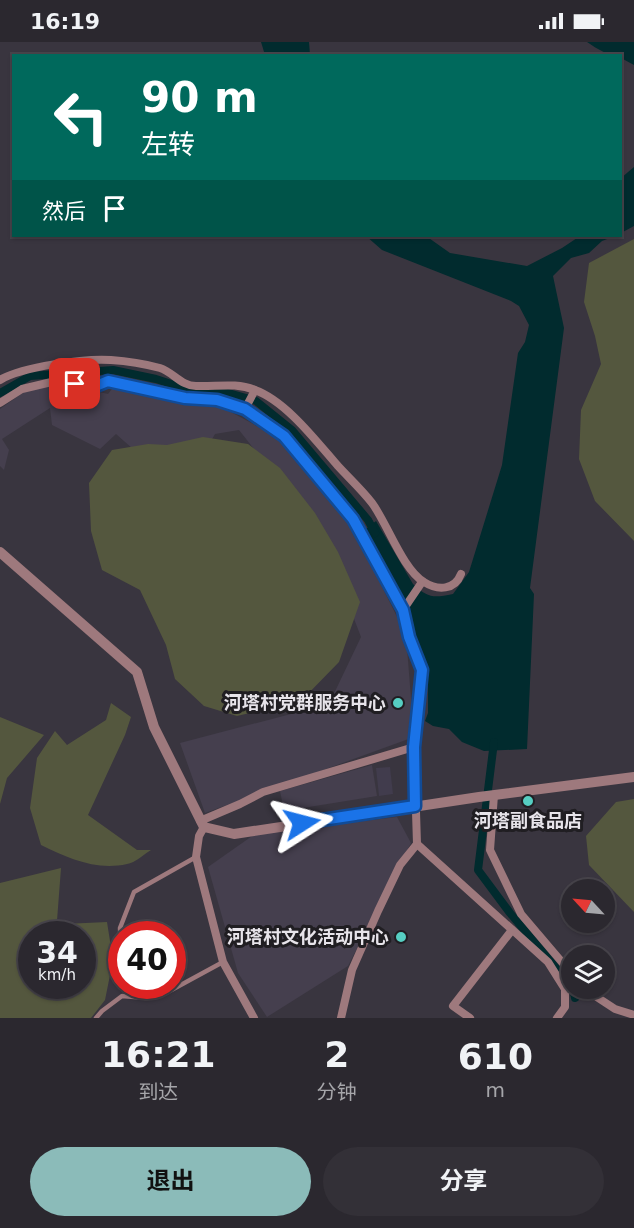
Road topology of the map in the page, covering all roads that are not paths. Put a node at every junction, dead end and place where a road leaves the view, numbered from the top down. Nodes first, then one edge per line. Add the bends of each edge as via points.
1 (61, 364) junction
2 (0, 380) edge
3 (60, 380) junction
4 (255, 390) junction
5 (0, 403) edge
6 (245, 409) junction
7 (0, 552) edge
8 (461, 574) dead end
9 (422, 582) junction
10 (403, 610) junction
11 (414, 747) junction
12 (634, 777) edge
13 (493, 795) junction
14 (415, 806) junction
15 (202, 824) junction
16 (417, 844) junction
17 (196, 857) junction
18 (520, 914) junction
19 (123, 921) edge
20 (504, 924) junction
21 (512, 930) junction
22 (561, 961) edge
23 (223, 962) junction
24 (186, 982) edge
25 (118, 999) edge
26 (600, 999) edge
27 (634, 1016) edge
28 (96, 1018) edge
29 (254, 1018) edge
30 (341, 1018) edge
31 (470, 1018) edge
32 (557, 1018) edge

1 - 2 street via 11,374
1 - 3 street
1 - 4 street via 109,360 162,369 195,386 231,385
3 - 5 street via 22,389
3 - 6 street via 91,388 108,381 185,398 217,400
4 - 6 street
4 - 9 street via 300,423 372,503
6 - 10 street via 284,436 353,519
7 - 15 street via 137,672 154,727
8 - 9 street via 448,588
9 - 10 street
10 - 11 street via 422,670
11 - 14 street
11 - 15 street via 263,792
12 - 13 street
13 - 14 street
13 - 18 street via 490,850
14 - 15 street via 234,834
14 - 16 street
15 - 17 street
16 - 20 street
16 - 30 street via 400,865 352,970
17 - 19 lane via 134,891
17 - 23 street
18 - 20 street
18 - 22 street
20 - 21 street
21 - 31 street via 453,1006
21 - 32 street via 548,962 565,990 565,1007
23 - 24 lane
23 - 29 street
25 - 28 lane
26 - 27 street

